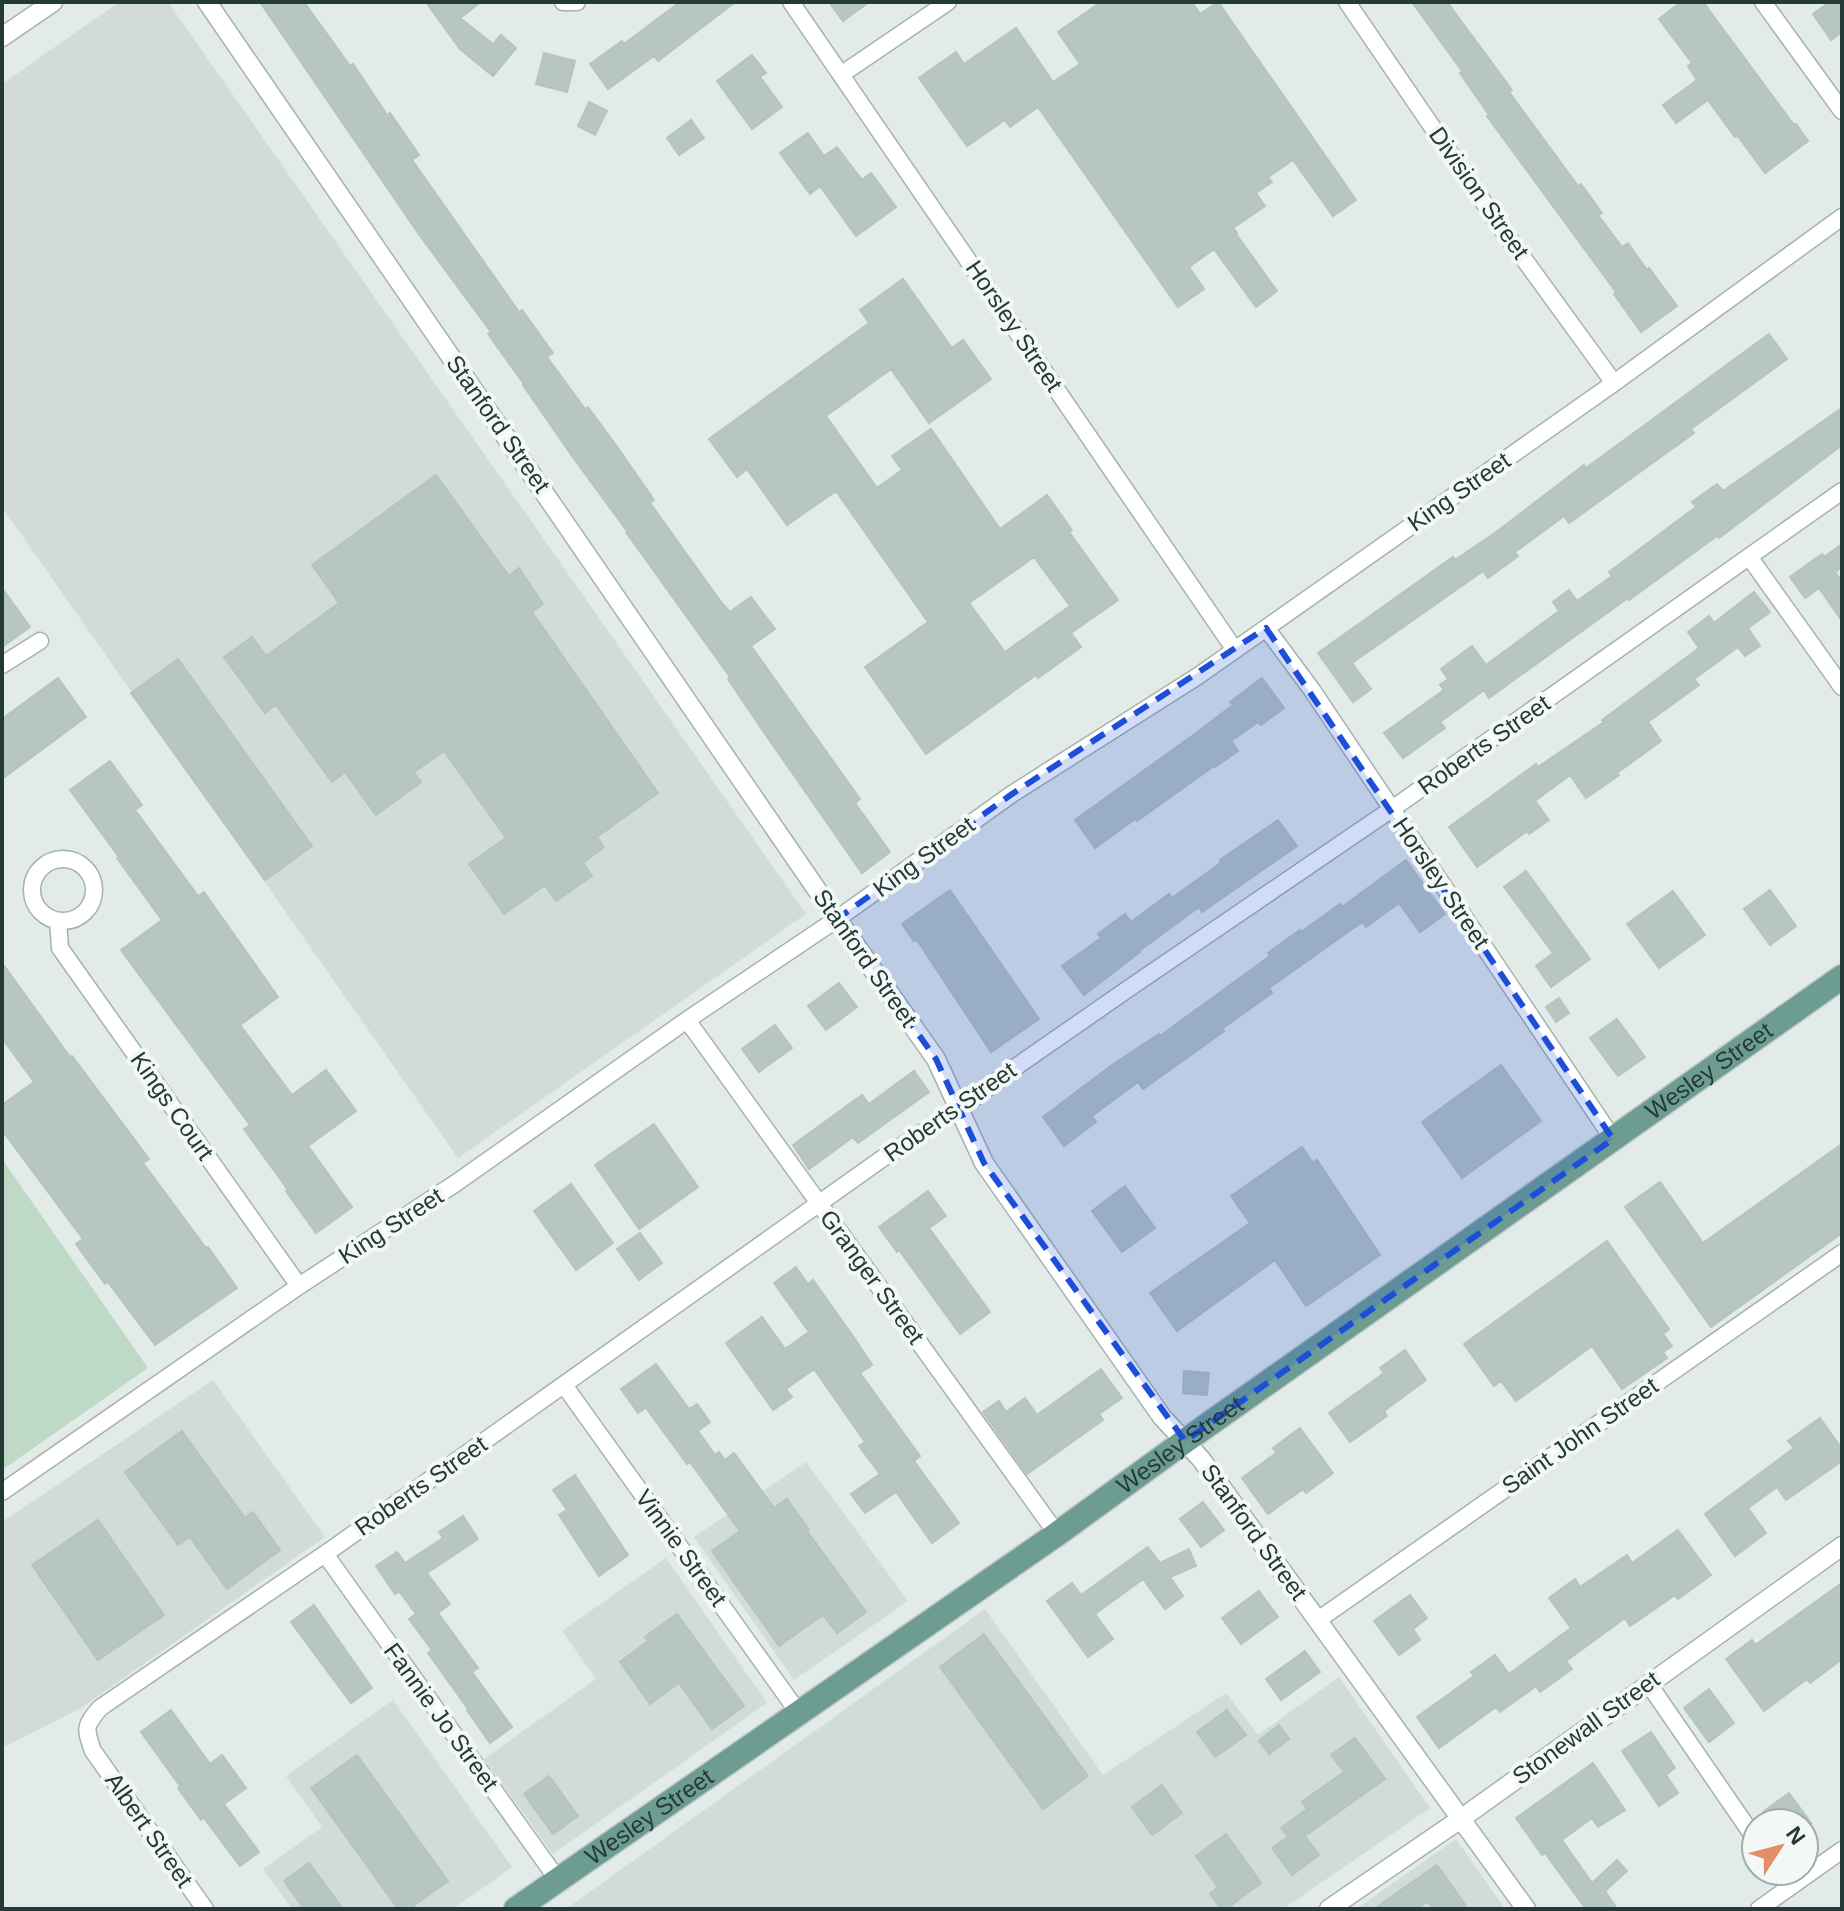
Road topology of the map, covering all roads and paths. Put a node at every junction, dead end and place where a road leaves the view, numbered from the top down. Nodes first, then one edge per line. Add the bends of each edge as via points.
1 (53, 2) edge
2 (207, 2) edge
3 (563, 2) edge
4 (577, 2) edge
5 (791, 2) edge
6 (948, 2) edge
7 (1347, 2) edge
8 (1763, 2) edge
9 (2, 37) edge
10 (842, 74) junction
11 (1842, 111) edge
12 (1842, 217) edge
13 (1614, 383) junction
14 (1842, 491) edge
15 (1750, 558) junction
16 (1266, 628) junction
17 (40, 641) dead end
18 (1235, 650) junction
19 (2, 665) edge
20 (1842, 687) edge
21 (1392, 809) junction
22 (837, 919) junction
23 (58, 921) dead end
24 (1842, 977) edge
25 (687, 1020) junction
26 (959, 1109) junction
27 (1613, 1139) junction
28 (819, 1204) junction
29 (1842, 1253) edge
30 (299, 1286) junction
31 (564, 1385) junction
32 (1185, 1441) junction
33 (2, 1492) edge
34 (1057, 1534) junction
35 (1842, 1546) edge
36 (325, 1554) junction
37 (1318, 1620) junction
38 (1648, 1683) junction
39 (798, 1712) junction
40 (93, 1751) joint
41 (1740, 1817) edge
42 (1462, 1818) junction
43 (1842, 1850) edge
44 (1820, 1865) edge
45 (558, 1880) junction
46 (1789, 1887) edge
47 (205, 1909) edge
48 (516, 1909) edge
49 (1329, 1909) edge
50 (1526, 1909) edge
51 (1759, 1909) edge

1 - 9 street
2 - 22 street, Stanford Street
3 - 4 street
5 - 10 street, Horsley Street
6 - 10 street
7 - 13 street, Division Street
8 - 11 street
10 - 18 street, Horsley Street
12 - 13 street, King Street
13 - 16 street, King Street
14 - 15 street, Roberts Street
15 - 20 street
15 - 21 street, Roberts Street
16 - 18 street, King Street
16 - 21 street, Horsley Street
17 - 19 street
18 - 22 street, King Street via 1012,794
21 - 26 street, Roberts Street
21 - 27 street, Horsley Street
22 - 25 street, King Street
22 - 26 street, Stanford Street via 936,1059
23 - 30 street, Kings Court via 60,948
24 - 27 main road, Wesley Street
25 - 28 street, Granger Street
25 - 30 street, King Street
26 - 28 street, Roberts Street
26 - 32 street, Stanford Street via 984,1163 1162,1417
27 - 32 main road, Wesley Street
28 - 31 street, Roberts Street
28 - 34 street, Granger Street
29 - 37 street, Saint John Street
30 - 33 street, King Street
31 - 36 street, Roberts Street
31 - 39 street, Vinnie Street
32 - 34 main road, Wesley Street
32 - 37 street, Stanford Street
34 - 39 main road, Wesley Street
35 - 38 street, Stonewall Street
36 - 40 street, Roberts Street via 100,1708 86,1730
36 - 45 street, Fannie Jo Street
37 - 42 street, Stanford Street
38 - 41 street
38 - 42 street, Stonewall Street
39 - 45 main road, Wesley Street
40 - 47 street, Albert Street
42 - 49 street, Stonewall Street
42 - 50 street, Stanford Street
43 - 44 street
45 - 48 main road, Wesley Street
46 - 51 street

